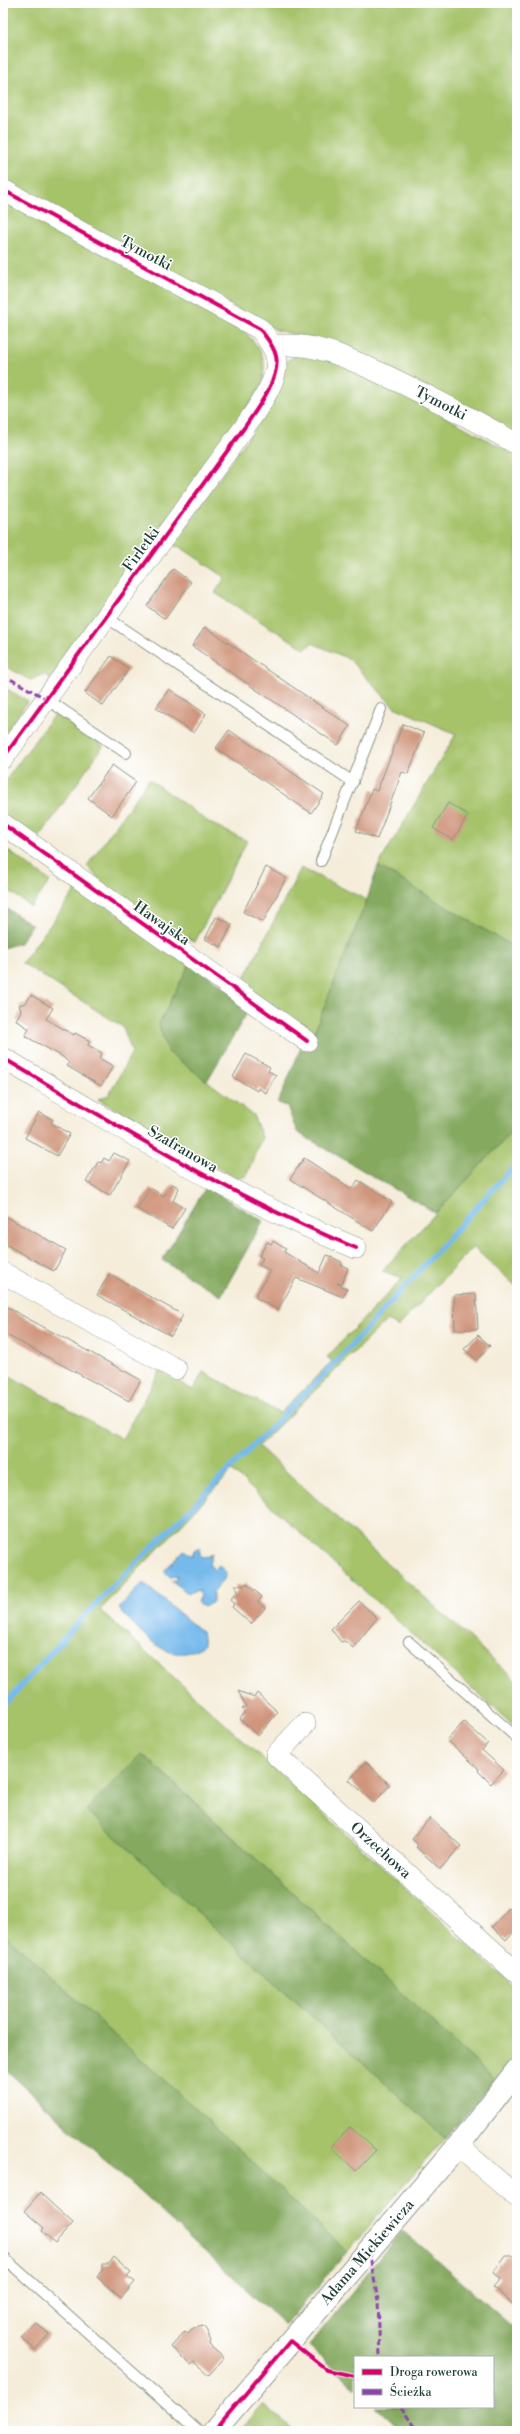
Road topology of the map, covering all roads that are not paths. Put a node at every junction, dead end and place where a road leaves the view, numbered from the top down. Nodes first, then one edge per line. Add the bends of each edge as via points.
1 (3, 190) edge
2 (272, 346) junction
3 (517, 444) edge
4 (106, 617) junction
5 (45, 698) junction
6 (380, 709) dead end
7 (126, 753) dead end
8 (3, 758) edge
9 (354, 782) junction
10 (3, 824) edge
11 (320, 861) dead end
12 (307, 1040) dead end
13 (3, 1058) edge
14 (356, 1248) dead end
15 (3, 1273) edge
16 (176, 1369) dead end
17 (409, 1642) dead end
18 (305, 1724) dead end
19 (517, 1738) edge
20 (517, 1973) edge
21 (517, 2070) edge
22 (458, 2146) junction
23 (517, 2197) edge
24 (3, 2257) edge
25 (198, 2431) edge
26 (214, 2431) edge

1 - 2 street, Tymotki via 260,329
2 - 3 street, Tymotki via 290,343 307,345 345,356 436,399
2 - 4 street, Firletki via 276,356 276,370 270,388 244,428
4 - 5 street, Firletki
4 - 9 lane
5 - 7 lane
5 - 8 street, Firletki
6 - 9 lane
9 - 11 lane
10 - 12 street, Hawajska
13 - 14 street, Szafranowa via 218,1183 315,1231
15 - 16 street
17 - 19 lane
18 - 20 street, Orzechowa via 276,1755
21 - 22 street, Adama Mickiewicza
22 - 23 street
22 - 26 street, Adama Mickiewicza
24 - 25 lane

